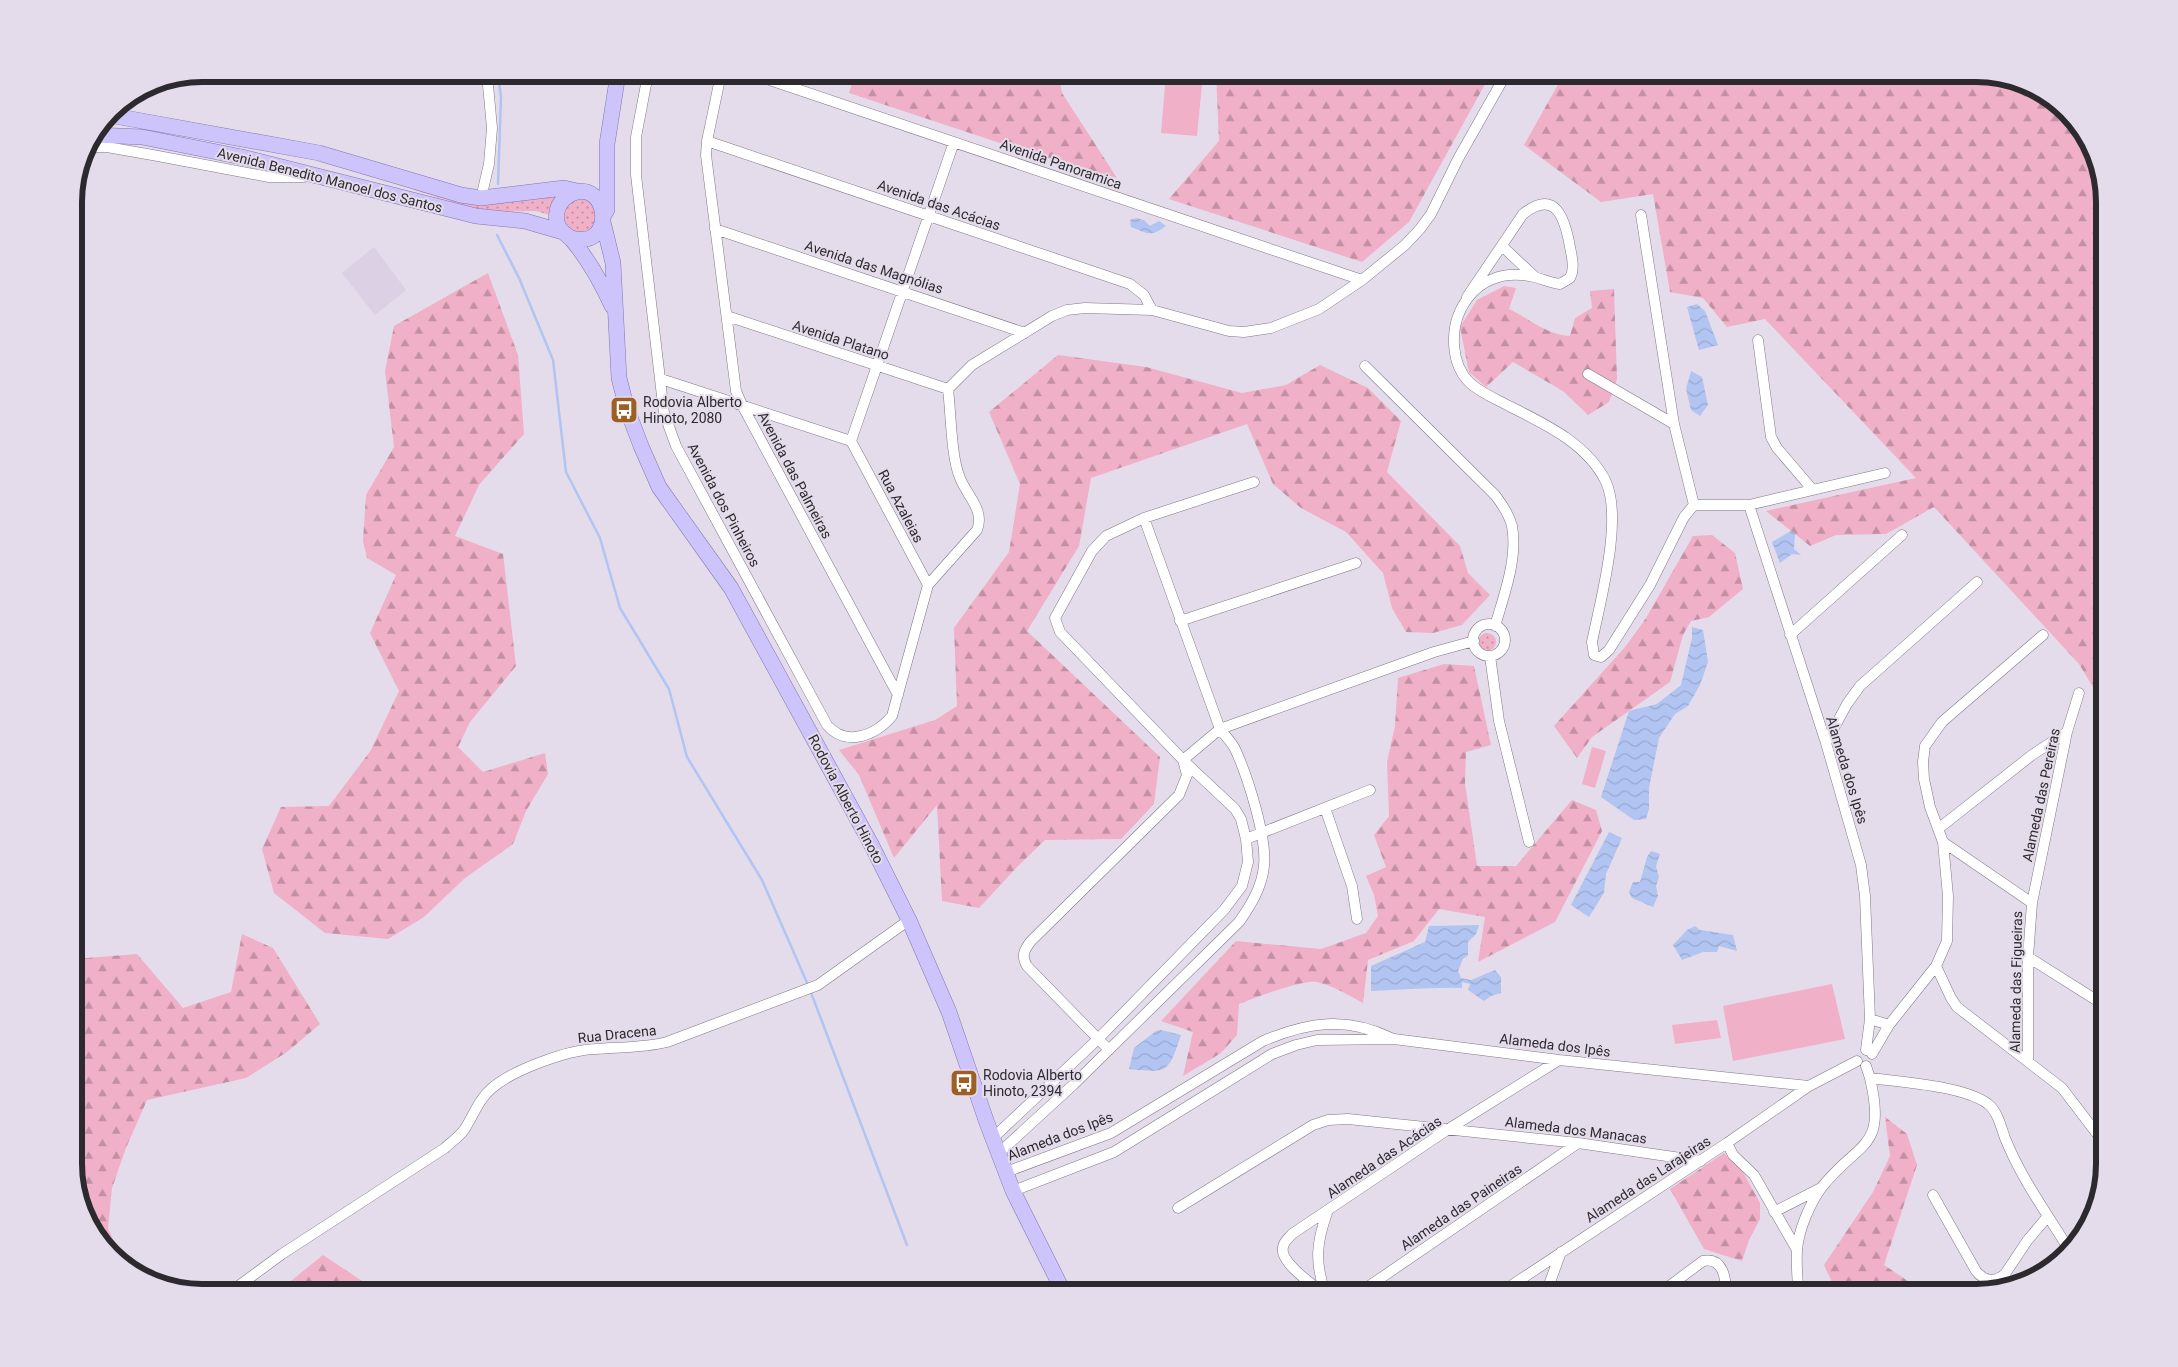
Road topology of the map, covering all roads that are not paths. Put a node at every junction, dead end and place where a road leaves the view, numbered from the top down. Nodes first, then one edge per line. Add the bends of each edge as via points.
1 (489, 82) edge
2 (617, 82) edge
3 (646, 82) edge
4 (719, 82) edge
5 (776, 82) edge
6 (1501, 82) edge
7 (118, 117) edge
8 (104, 135) edge
9 (707, 141) junction
10 (954, 142) junction
11 (96, 148) edge
12 (606, 173) junction
13 (335, 179) junction
14 (585, 193) junction
15 (481, 198) junction
16 (1641, 215) dead end
17 (928, 216) junction
18 (603, 219) junction
19 (715, 229) junction
20 (567, 235) junction
21 (1502, 246) junction
22 (1535, 277) junction
23 (1362, 280) junction
24 (903, 291) junction
25 (1467, 297) junction
26 (1152, 310) junction
27 (726, 316) junction
28 (616, 317) junction
29 (1024, 332) junction
30 (1758, 340) dead end
31 (876, 366) junction
32 (1365, 366) dead end
33 (1588, 374) dead end
34 (661, 379) junction
35 (948, 389) junction
36 (742, 405) junction
37 (1674, 424) junction
38 (851, 441) junction
39 (1885, 473) dead end
40 (1254, 482) dead end
41 (1812, 489) junction
42 (1694, 505) junction
43 (1749, 505) junction
44 (1144, 518) junction
45 (1902, 535) dead end
46 (1356, 563) dead end
47 (1977, 582) dead end
48 (928, 585) junction
49 (1180, 621) junction
50 (1495, 626) junction
51 (1790, 635) junction
52 (2043, 635) dead end
53 (1474, 641) junction
54 (1490, 656) junction
55 (2079, 693) dead end
56 (898, 695) junction
57 (1220, 729) junction
58 (2068, 732) junction
59 (1826, 743) junction
60 (1184, 760) junction
61 (1370, 790) dead end
62 (1325, 808) junction
63 (1938, 829) junction
64 (1261, 833) junction
65 (1246, 838) junction
66 (1529, 842) dead end
67 (1943, 842) junction
68 (2032, 903) junction
69 (1357, 919) dead end
70 (909, 920) junction
71 (2028, 957) junction
72 (1936, 966) junction
73 (2096, 1000) edge
74 (1870, 1019) junction
75 (1889, 1025) junction
76 (1098, 1038) junction
77 (1394, 1039) junction
78 (1109, 1050) junction
79 (1869, 1052) junction
80 (1559, 1060) junction
81 (1857, 1061) junction
82 (2028, 1061) junction
83 (1866, 1066) junction
84 (1066, 1069) junction
85 (1870, 1078) junction
86 (1077, 1081) junction
87 (1809, 1086) junction
88 (1048, 1087) junction
89 (1060, 1098) junction
90 (1447, 1130) junction
91 (2096, 1132) edge
92 (1111, 1133) junction
93 (993, 1138) junction
94 (1554, 1140) junction
95 (1578, 1143) junction
96 (1727, 1143) junction
97 (1076, 1148) junction
98 (1119, 1149) junction
99 (999, 1153) junction
100 (1554, 1160) junction
101 (1701, 1161) junction
102 (1082, 1164) junction
103 (1006, 1172) junction
104 (1822, 1188) junction
105 (1013, 1190) junction
106 (1933, 1195) dead end
107 (1178, 1208) dead end
108 (1774, 1212) junction
109 (1327, 1213) junction
110 (2048, 1216) junction
111 (2065, 1243) edge
112 (1797, 1250) junction
113 (1561, 1252) junction
114 (241, 1284) edge
115 (1060, 1284) edge
116 (1313, 1284) edge
117 (1322, 1284) edge
118 (1372, 1284) edge
119 (1513, 1284) edge
120 (1549, 1284) edge
121 (1672, 1284) edge
122 (1725, 1284) edge
123 (1798, 1284) edge

1 - 15 street via 491,144
2 - 12 main road, Rodovia Alberto Hinoto
3 - 34 street, Avenida dos Pinheiros via 636,138 636,175
4 - 9 street, Avenida das Palmeiras
5 - 10 street, Avenida Panoramica
6 - 23 street via 1431,214 1405,245
7 - 15 main road, Avenida Benedito Manoel dos Santos via 319,153
8 - 13 main road, Avenida Benedito Manoel dos Santos via 142,137
9 - 17 street, Avenida das Acácias
9 - 19 street, Avenida das Palmeiras
10 - 17 street
10 - 23 street, Avenida Panoramica
11 - 13 street via 269,177
12 - 14 main road via 604,180
12 - 18 main road, Rodovia Alberto Hinoto via 607,210
13 - 20 main road, Avenida Benedito Manoel dos Santos via 476,216 525,221
14 - 15 main road, Avenida Benedito Manoel dos Santos via 564,188
14 - 18 main road via 601,204
14 - 20 main road via 569,195 558,207 556,218
16 - 37 street
17 - 24 street
17 - 26 street, Avenida das Acácias via 1130,284 1144,295
18 - 20 main road via 592,236 582,240
18 - 28 main road, Rodovia Alberto Hinoto via 613,263
19 - 24 street, Avenida das Magnólias
19 - 27 street, Avenida das Palmeiras
20 - 28 main road, Rodovia Alberto Hinoto via 604,290
21 - 22 street
21 - 22 street via 1519,218 1529,209 1540,204 1558,209 1568,238 1572,274 1560,284
21 - 25 street
22 - 25 street via 1503,275 1483,283
23 - 26 street via 1319,309 1271,328 1244,332 1229,331
24 - 29 street, Avenida das Magnólias
24 - 31 street
25 - 42 street via 1456,322 1454,337 1455,355 1464,376 1478,389 1558,432 1590,459 1606,482 1612,521 1608,564 1592,642 1594,654 1598,657 1609,650 1650,585 1684,517
26 - 29 street via 1067,310
27 - 31 street, Avenida Platano
27 - 36 street, Avenida das Palmeiras via 736,391
28 - 70 main road, Rodovia Alberto Hinoto via 620,378 626,409 660,487 731,588 867,836
29 - 35 street via 972,365
30 - 41 street via 1771,437
31 - 35 street, Avenida Platano
31 - 38 street
32 - 50 street via 1495,495 1508,514 1512,526 1512,555
33 - 37 street
34 - 36 street
34 - 56 street, Avenida dos Pinheiros via 664,413 676,446 827,725 842,737 872,733 892,716
35 - 48 street via 957,470 979,512 980,521 977,530
36 - 38 street
36 - 56 street, Avenida das Palmeiras
37 - 42 street
38 - 48 street, Rua Azaleias
39 - 41 street
40 - 44 street
41 - 43 street
42 - 43 street
43 - 51 street, Alameda dos Ipês
44 - 49 street
44 - 60 street via 1118,529 1099,542 1058,610 1056,625
45 - 51 street
46 - 49 street
47 - 59 street via 1860,686 1846,704
48 - 56 street
49 - 57 street
50 - 53 street via 1488,624 1478,629
50 - 54 street via 1504,635 1504,645 1499,653
51 - 59 street, Alameda dos Ipês
52 - 63 street via 1942,722 1925,746 1922,762 1924,779
53 - 54 street via 1478,652
53 - 57 street via 1434,652
54 - 66 street via 1499,721
55 - 58 street, Alameda das Pereiras
57 - 60 street
57 - 64 street via 1236,749
58 - 63 street via 2032,755
58 - 68 street, Alameda das Pereiras
59 - 74 street, Alameda dos Ipês via 1861,865
60 - 65 street via 1235,809
60 - 76 street via 1187,775 1179,795 1031,941 1023,955 1027,966
61 - 62 street
62 - 64 street
62 - 69 street via 1352,886
63 - 67 street
64 - 65 street
64 - 78 street via 1262,878 1257,894 1240,922
65 - 76 street via 1248,862 1242,886 1224,910
67 - 68 street
67 - 72 street via 1947,941
68 - 71 street, Alameda das Figueiras
70 - 93 main road, Rodovia Alberto Hinoto via 949,1012
70 - 114 street, Rua Dracena via 818,985 802,992 667,1042 646,1047 578,1051 549,1058 511,1077 484,1096 464,1129 444,1148
71 - 73 street
71 - 82 street, Alameda das Figueiras
72 - 75 street
72 - 82 street via 1957,1007
74 - 75 street
74 - 79 street, Alameda dos Ipês
75 - 79 street
76 - 78 street
76 - 84 street
77 - 80 street, Alameda dos Ipês
77 - 92 street, Alameda dos Ipês via 1373,1029 1350,1024 1309,1025 1286,1031 1263,1041
77 - 98 street, Alameda dos Ipês via 1317,1040 1272,1054
78 - 86 street
79 - 81 street via 1858,1053
79 - 83 street via 1872,1062
80 - 87 street, Alameda dos Ipês
80 - 90 street, Alameda das Acácias
81 - 83 street
81 - 87 street
82 - 91 street via 2062,1088
83 - 85 street
84 - 86 street
84 - 88 street
85 - 104 street via 1876,1114 1869,1140
85 - 110 street via 1968,1094 1989,1105 2023,1176
86 - 89 street
87 - 96 street, Alameda das Larajeiras
88 - 89 street
88 - 93 street
89 - 99 street
90 - 94 street, Alameda dos Manacas
90 - 107 street, Alameda dos Manacas via 1348,1119 1328,1120 1292,1136
90 - 109 street, Alameda das Acácias
92 - 97 street, Alameda dos Ipês
92 - 98 street
93 - 99 main road, Rodovia Alberto Hinoto
94 - 95 street, Alameda dos Manacas
94 - 100 street
95 - 100 street, Alameda das Paineiras
95 - 101 street, Alameda dos Manacas
96 - 101 street, Alameda das Larajeiras
96 - 108 street via 1733,1155 1754,1175
97 - 102 street
97 - 103 street, Alameda dos Ipês
98 - 102 street, Alameda dos Ipês
99 - 103 main road, Rodovia Alberto Hinoto
100 - 118 street, Alameda das Paineiras
101 - 113 street, Alameda das Larajeiras
102 - 105 street, Alameda dos Ipês
103 - 105 main road, Rodovia Alberto Hinoto
104 - 108 street
104 - 112 street via 1805,1220
105 - 115 main road, Rodovia Alberto Hinoto
106 - 110 street via 1976,1271 1984,1279 1992,1280 2005,1274
108 - 112 street
109 - 116 street, Alameda das Acácias via 1292,1234 1282,1247 1286,1261
109 - 117 street via 1317,1252
110 - 111 street
112 - 123 street
113 - 119 street, Alameda das Larajeiras
113 - 120 street
121 - 122 street via 1709,1260 1720,1266

